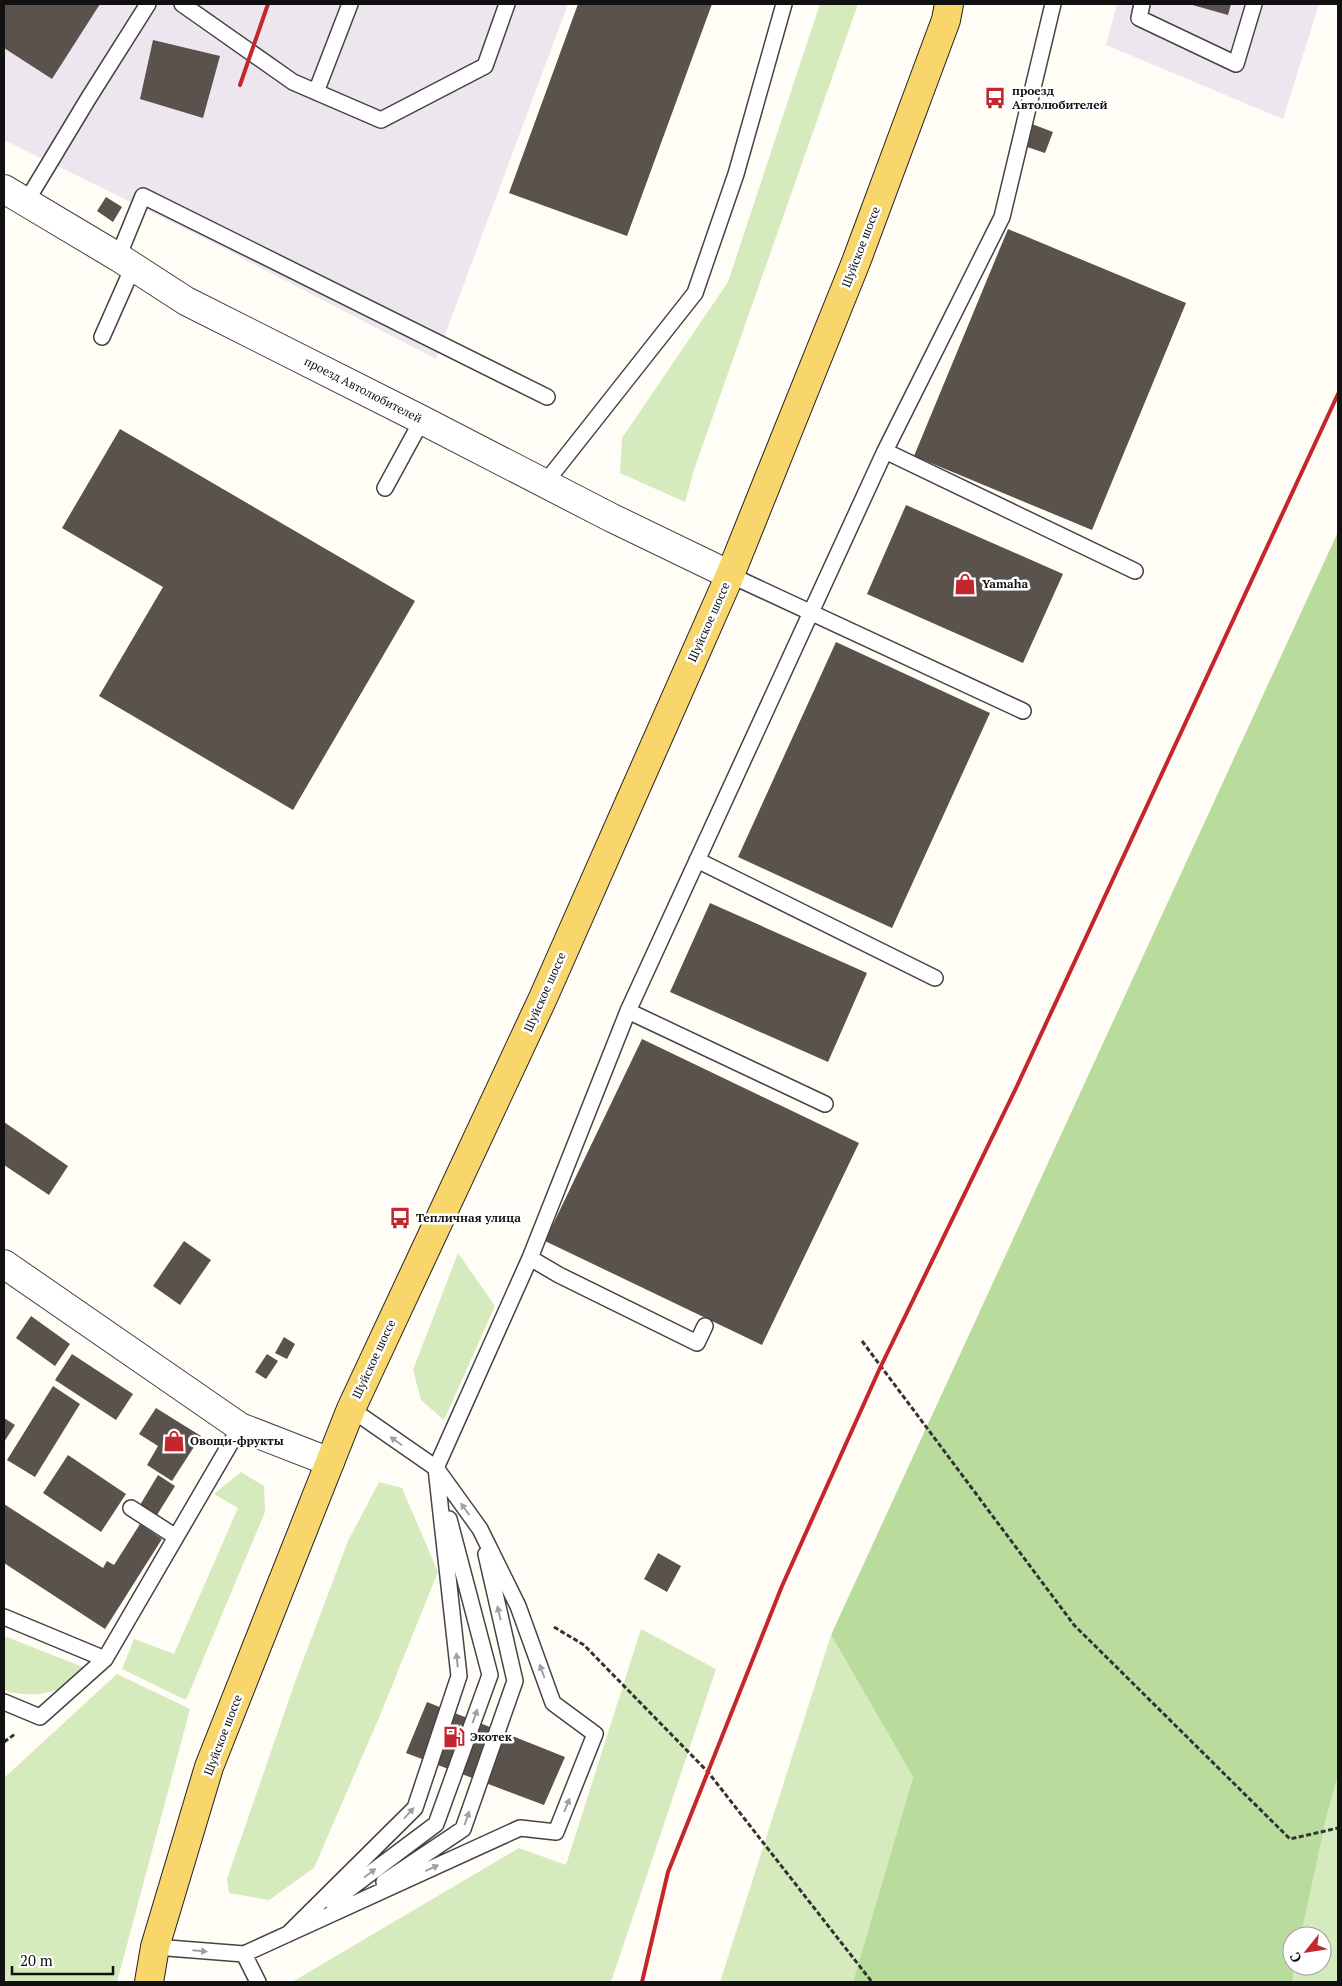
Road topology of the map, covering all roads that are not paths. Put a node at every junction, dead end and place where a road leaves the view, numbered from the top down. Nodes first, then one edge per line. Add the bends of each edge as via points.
1 (148, 4) edge
2 (182, 4) edge
3 (350, 4) edge
4 (507, 4) edge
5 (784, 4) edge
6 (950, 4) edge
7 (1053, 4) edge
8 (1142, 4) edge
9 (1254, 4) edge
10 (316, 92) junction
11 (15, 196) edge
12 (126, 262) junction
13 (102, 336) dead end
14 (546, 397) dead end
15 (422, 420) junction
16 (885, 451) junction
17 (545, 483) junction
18 (385, 488) dead end
19 (1135, 571) dead end
20 (730, 575) junction
21 (811, 612) junction
22 (1023, 711) dead end
23 (697, 860) junction
24 (935, 978) dead end
25 (628, 1011) junction
26 (825, 1104) dead end
27 (530, 1258) junction
28 (4, 1264) edge
29 (705, 1326) dead end
30 (351, 1409) junction
31 (240, 1427) junction
32 (330, 1462) junction
33 (436, 1468) junction
34 (130, 1508) dead end
35 (480, 1529) junction
36 (176, 1537) junction
37 (4, 1617) edge
38 (105, 1660) junction
39 (4, 1702) edge
40 (345, 1908) junction
41 (288, 1934) junction
42 (155, 1947) junction
43 (244, 1954) junction
44 (149, 1982) edge
45 (258, 1982) edge

1 - 11 lane via 88,99
2 - 10 lane via 292,82
3 - 10 lane
4 - 10 lane via 485,66 381,120
5 - 17 lane via 736,174 695,293
6 - 20 main road, Шуйское шоссе via 856,262
7 - 16 lane via 1002,217
8 - 9 lane via 1139,18 1236,64
11 - 12 street, проезд Автолюбителей
12 - 13 lane
12 - 14 lane via 143,196
12 - 15 street, проезд Автолюбителей via 186,301
15 - 17 street, проезд Автолюбителей
15 - 18 lane
16 - 19 lane
16 - 21 lane
17 - 20 street, проезд Автолюбителей
20 - 21 lane
20 - 30 main road, Шуйское шоссе via 543,998
21 - 22 lane
21 - 23 lane
23 - 24 lane
23 - 25 lane
25 - 26 lane
25 - 27 lane
27 - 29 lane via 696,1343
27 - 33 lane
28 - 31 street
30 - 32 main road, Шуйское шоссе
33 -> 30 lane
31 - 32 street
31 - 36 lane
32 - 42 main road, Шуйское шоссе via 209,1766
35 -> 33 lane
41 -> 33 lane via 414,1808 459,1676
41 -> 33 lane via 436,1824 490,1675
34 - 36 lane
40 -> 35 lane via 463,1829 515,1681
40 -> 35 lane via 520,1828 556,1832 595,1734 553,1703 518,1606
36 - 38 lane
37 - 38 lane
38 - 39 lane via 40,1717
40 - 41 lane
41 - 43 lane
42 -> 43 lane
42 - 44 main road, Шуйское шоссе
43 - 45 lane

